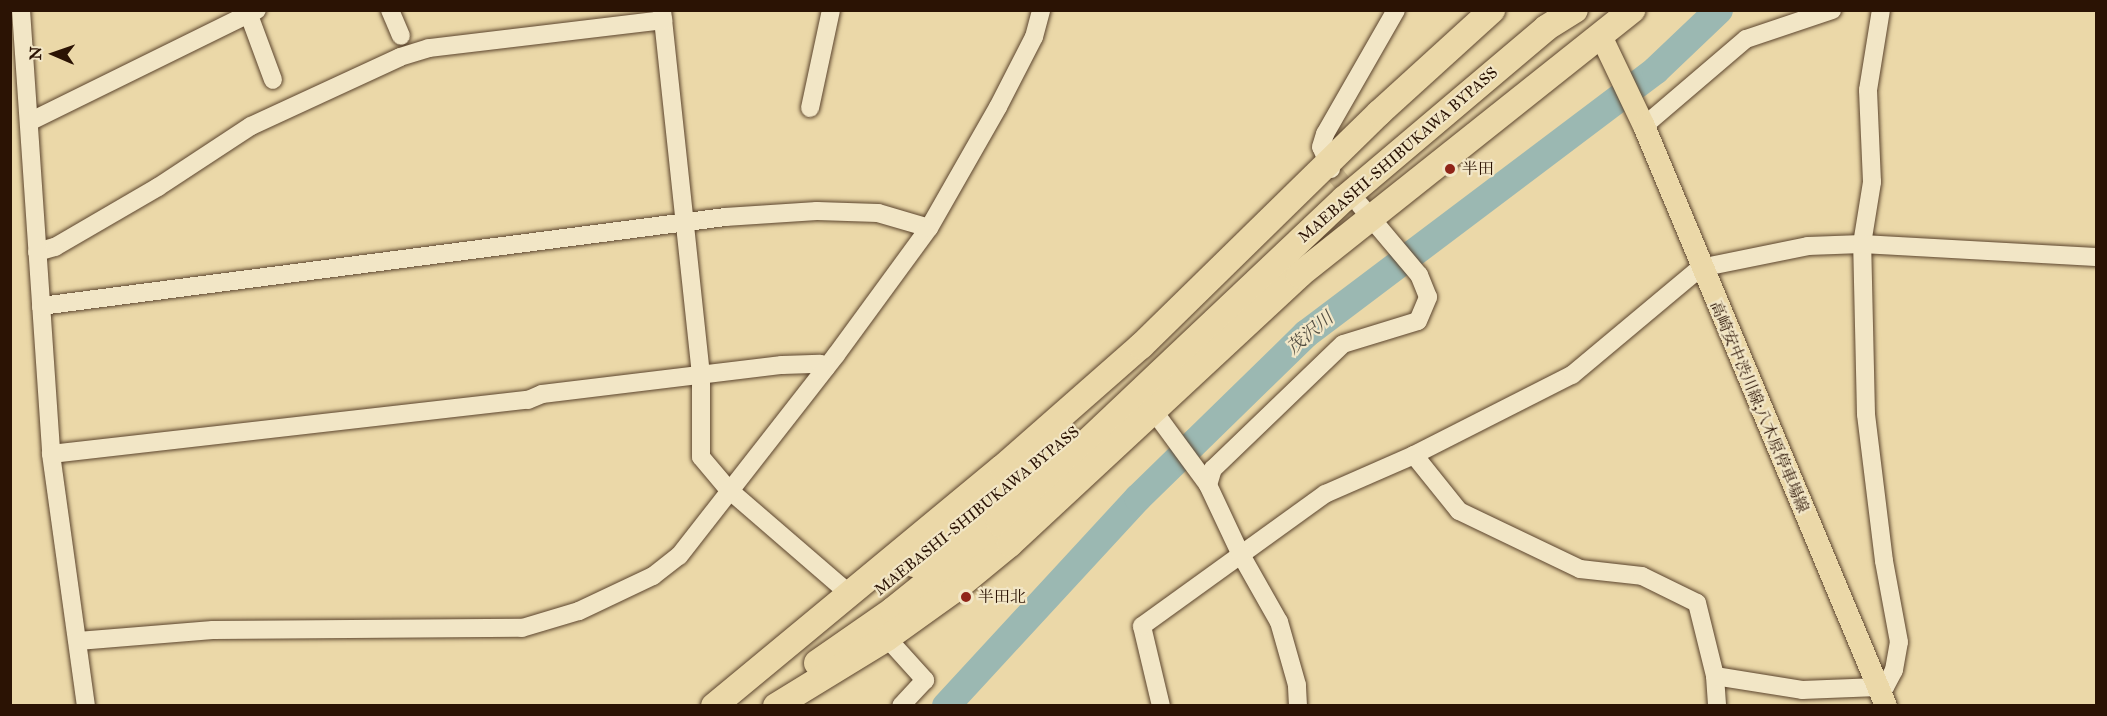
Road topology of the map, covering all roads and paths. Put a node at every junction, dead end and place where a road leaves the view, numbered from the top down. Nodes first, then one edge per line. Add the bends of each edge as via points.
1 (21, 10) edge
2 (390, 10) edge
3 (831, 10) edge
4 (1041, 10) edge
5 (1396, 10) edge
6 (1492, 10) edge
7 (1575, 10) edge
8 (1593, 10) edge
9 (1632, 10) edge
10 (1832, 10) edge
11 (1881, 10) edge
12 (253, 13) edge
13 (663, 15) edge
14 (401, 36) dead end
15 (1601, 36) junction
16 (273, 80) dead end
17 (810, 108) dead end
18 (1640, 116) junction
19 (28, 122) junction
20 (1329, 167) junction
21 (1371, 218) junction
22 (688, 221) junction
23 (929, 228) junction
24 (1862, 244) junction
25 (38, 252) junction
26 (2097, 257) edge
27 (1700, 268) junction
28 (41, 306) junction
29 (1227, 308) junction
30 (826, 368) junction
31 (701, 377) junction
32 (1154, 410) junction
33 (51, 454) junction
34 (1414, 455) junction
35 (1208, 485) junction
36 (728, 489) junction
37 (1240, 553) junction
38 (851, 595) junction
39 (887, 638) junction
40 (78, 641) junction
41 (1714, 676) junction
42 (1882, 696) edge
43 (86, 705) edge
44 (714, 705) edge
45 (720, 705) edge
46 (756, 705) edge
47 (776, 705) edge
48 (901, 705) edge
49 (1161, 705) edge
50 (1298, 705) edge
51 (1717, 705) edge

1 - 19 street
2 - 14 street
3 - 17 street
4 - 23 street via 1034,37
5 - 20 street via 1324,134 1321,147
6 - 20 highway
7 - 29 highway, MAEBASHI-SHIBUKAWA BYPASS via 1546,28 1344,199
8 - 15 highway
9 - 15 highway
10 - 18 street via 1746,39
11 - 24 street via 1868,90 1872,182
12 - 16 street
12 - 19 street
13 - 22 street
13 - 25 street via 429,48 400,57 251,126 158,187 55,247
15 - 18 main road, 高崎安中渋川線;八木原停車場線
15 - 21 highway
18 - 27 main road, 高崎安中渋川線;八木原停車場線
19 - 25 street
20 - 38 highway via 1141,346
21 - 32 highway via 1299,275
21 - 35 street via 1419,275 1428,297 1418,321 1343,344 1213,469
22 - 23 street via 878,213
22 - 28 street
22 - 31 street
23 - 30 street
24 - 26 street
24 - 27 street via 1808,246
24 - 42 street via 1866,414 1884,561 1899,642 1894,670
25 - 28 street
27 - 34 street via 1572,375
27 - 42 main road, 高崎安中渋川線;八木原停車場線
28 - 33 street
29 - 45 highway, MAEBASHI-SHIBUKAWA BYPASS via 880,591
29 - 46 highway, MAEBASHI-SHIBUKAWA BYPASS via 1000,524 893,610
30 - 31 street via 820,364 782,365
30 - 36 street
31 - 33 street
31 - 36 street via 701,457
32 - 35 street
32 - 39 highway via 1010,544
33 - 40 street
34 - 37 street via 1325,494
34 - 41 street via 1459,511 1580,568 1642,576 1697,603
35 - 37 street
36 - 38 street
36 - 40 street via 679,556 653,576 579,611 522,628 213,630
37 - 49 street via 1142,626
37 - 50 street via 1279,622 1298,686
38 - 44 highway
39 - 47 highway
39 - 48 street via 925,680
40 - 43 street
41 - 42 street via 1802,690
41 - 51 street

